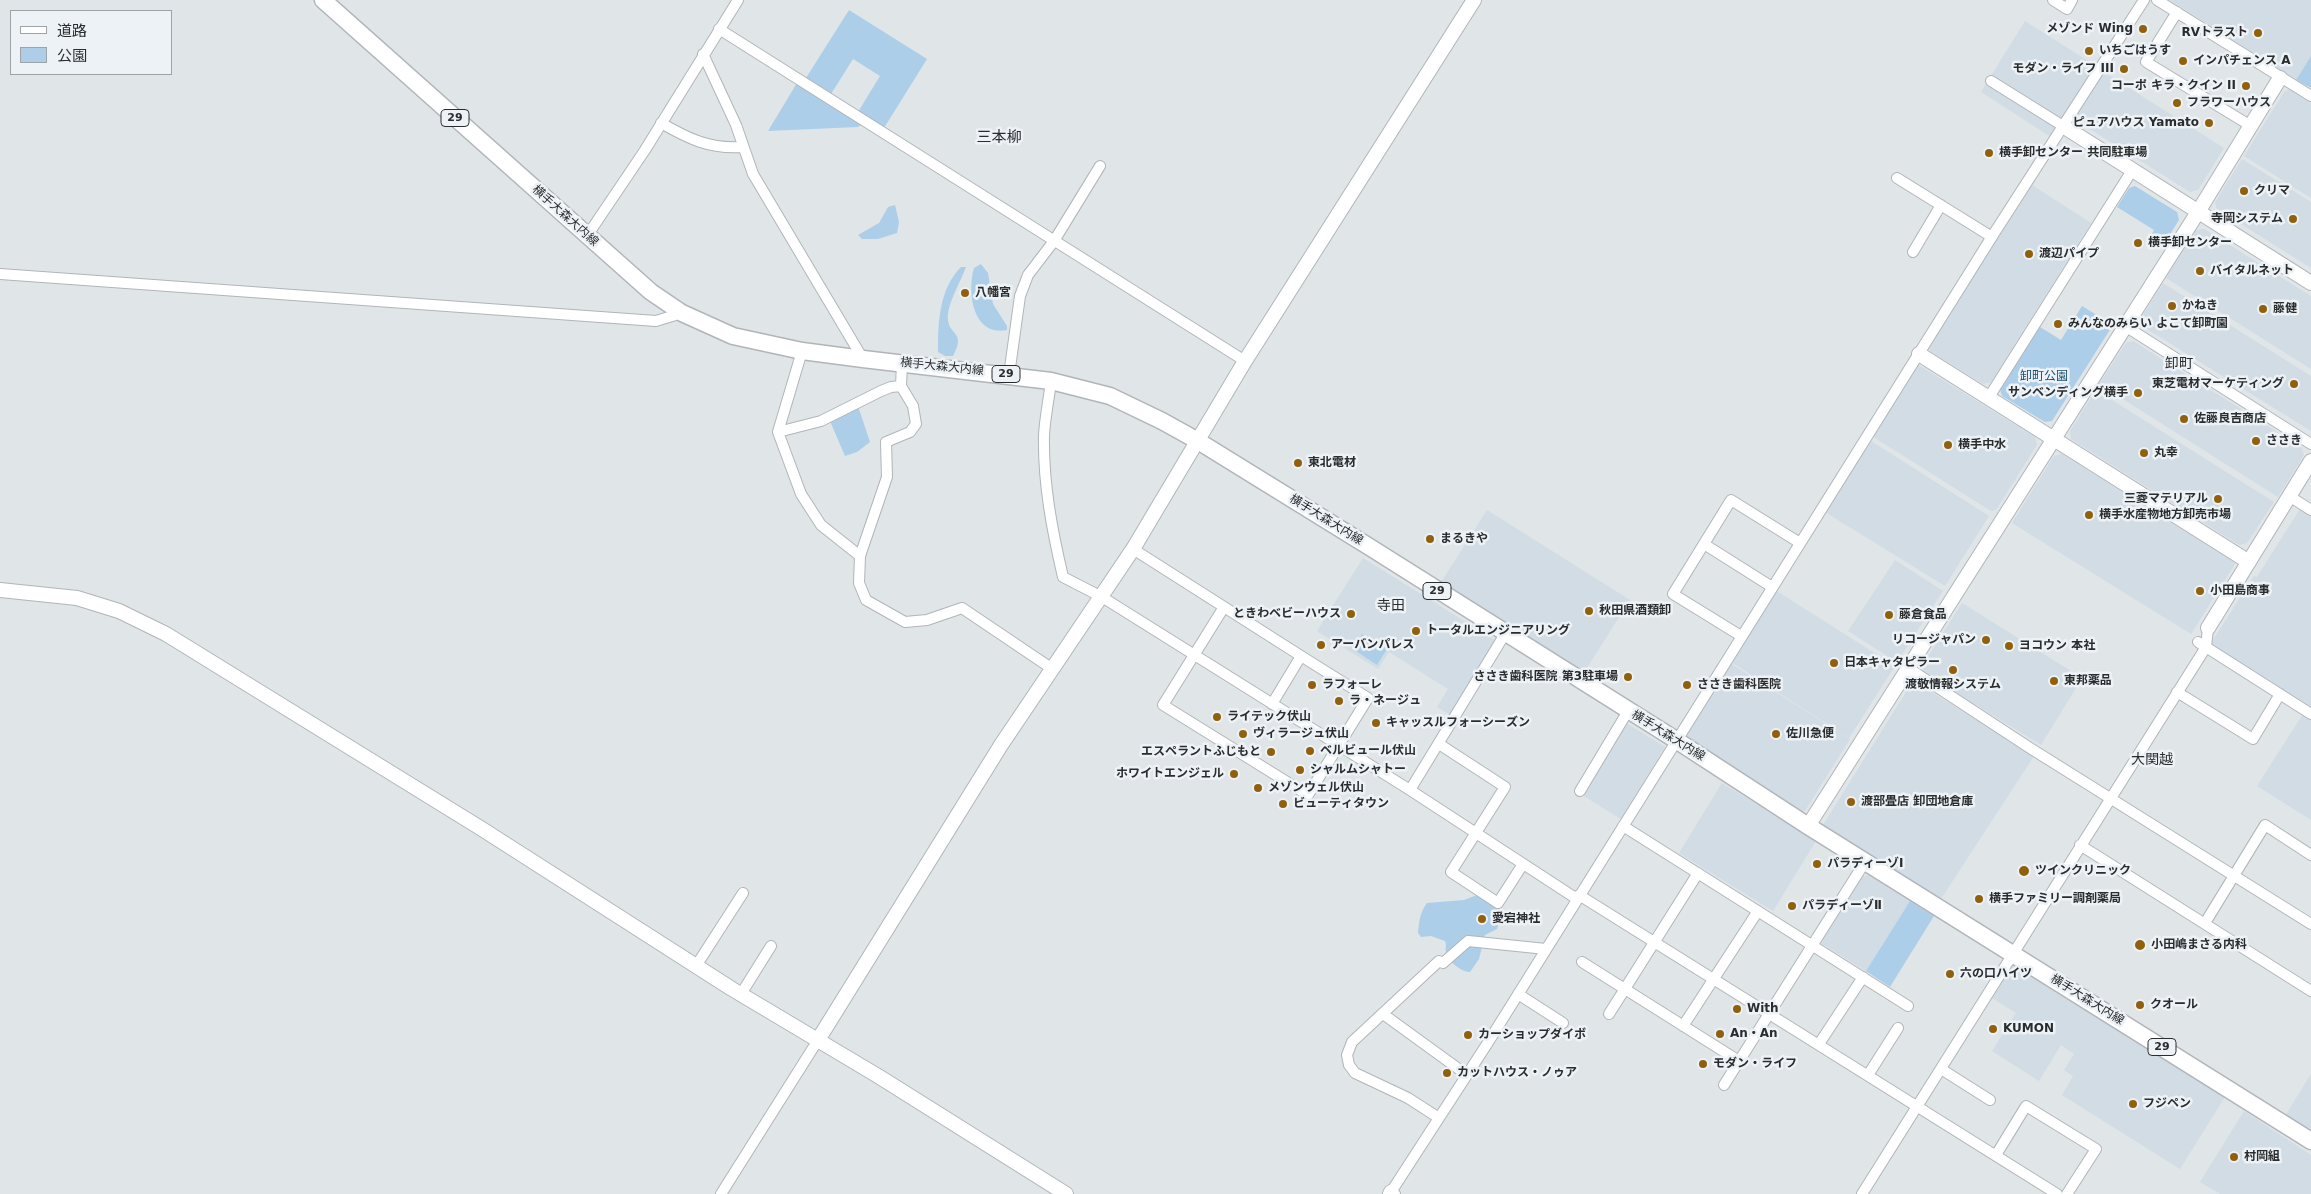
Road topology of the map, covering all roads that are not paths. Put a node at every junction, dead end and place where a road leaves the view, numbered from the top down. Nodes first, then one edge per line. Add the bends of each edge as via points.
1 (323, 0) edge
2 (738, 0) edge
3 (1474, 0) edge
4 (2053, 0) edge
5 (2072, 0) edge
6 (2144, 0) edge
7 (2157, 0) edge
8 (2177, 12) junction
9 (719, 30) junction
10 (703, 54) junction
11 (2280, 78) junction
12 (1991, 81) dead end
13 (2311, 96) edge
14 (661, 123) junction
15 (2063, 126) junction
16 (2251, 126) junction
17 (742, 147) junction
18 (1100, 166) dead end
19 (2133, 169) junction
20 (1897, 178) dead end
21 (1941, 206) junction
22 (2198, 212) junction
23 (587, 236) junction
24 (1992, 237) junction
25 (1054, 241) junction
26 (1913, 252) dead end
27 (0, 274) edge
28 (2311, 283) edge
29 (682, 313) junction
30 (2125, 326) junction
31 (802, 350) junction
32 (1918, 354) junction
33 (863, 359) junction
34 (1246, 361) junction
35 (902, 363) junction
36 (1009, 375) junction
37 (1051, 381) junction
38 (901, 386) junction
39 (1989, 397) junction
40 (778, 432) junction
41 (2054, 440) junction
42 (1198, 441) junction
43 (2311, 444) edge
44 (2311, 461) edge
45 (2289, 496) junction
46 (2311, 510) edge
47 (1800, 543) junction
48 (1704, 544) junction
49 (1132, 549) junction
50 (860, 556) junction
51 (2249, 562) junction
52 (1772, 586) junction
53 (0, 590) edge
54 (1102, 597) junction
55 (1224, 607) junction
56 (2208, 628) joint
57 (1505, 634) junction
58 (1741, 636) junction
59 (2202, 644) junction
60 (1194, 655) junction
61 (1301, 656) junction
62 (1051, 668) junction
63 (1908, 668) junction
64 (2177, 692) junction
65 (2280, 694) junction
66 (1272, 704) junction
67 (1628, 711) junction
68 (2311, 714) edge
69 (1676, 740) junction
70 (1439, 744) junction
71 (1338, 746) junction
72 (1410, 790) junction
73 (1580, 791) dead end
74 (2110, 799) junction
75 (1623, 826) junction
76 (1808, 826) junction
77 (1477, 834) junction
78 (2080, 845) junction
79 (2311, 855) edge
80 (1866, 862) junction
81 (1523, 864) junction
82 (1698, 873) junction
83 (2233, 876) junction
84 (743, 893) dead end
85 (1578, 897) junction
86 (1758, 911) junction
87 (2205, 923) junction
88 (2311, 924) edge
89 (1654, 942) junction
90 (1812, 945) junction
91 (771, 946) dead end
92 (1546, 949) junction
93 (2013, 954) junction
94 (1582, 962) dead end
95 (696, 966) junction
96 (1863, 977) junction
97 (1714, 979) junction
98 (1624, 989) junction
99 (2311, 992) edge
100 (741, 994) junction
101 (1518, 994) junction
102 (1908, 1006) dead end
103 (1383, 1014) junction
104 (1609, 1014) dead end
105 (1769, 1014) junction
106 (1563, 1023) dead end
107 (1683, 1026) junction
108 (1898, 1028) dead end
109 (818, 1040) junction
110 (1819, 1044) junction
111 (1739, 1061) junction
112 (1941, 1069) junction
113 (1467, 1075) junction
114 (1868, 1075) junction
115 (1724, 1085) dead end
116 (1990, 1100) dead end
117 (1917, 1106) junction
118 (1439, 1118) junction
119 (2311, 1141) edge
120 (1996, 1155) junction
121 (1392, 1193) edge
122 (721, 1194) edge
123 (1066, 1194) edge
124 (1862, 1194) edge
125 (2058, 1194) edge
126 (2068, 1194) edge

1 - 23 main road, 横手大森大内線 / 29
2 - 9 street
3 - 34 street
4 - 5 street via 2067,8
6 - 15 street
7 - 8 street
8 - 11 street
8 - 16 street via 2146,62
9 - 10 street
9 - 25 street
10 - 14 street
10 - 17 street via 736,125
11 - 13 street
11 - 16 street
12 - 15 street
14 - 17 street via 694,142 726,148
14 - 23 street
15 - 19 street
15 - 24 street
16 - 22 street
17 - 33 street via 753,174
18 - 25 street
19 - 22 street
19 - 39 street
20 - 21 street
21 - 24 street
21 - 26 street
22 - 28 street
22 - 30 street
23 - 29 main road, 横手大森大内線 / 29 via 651,292
24 - 32 street
25 - 34 street
25 - 36 street via 1028,275 1020,296
27 - 29 street via 656,321
29 - 31 main road, 横手大森大内線 / 29 via 734,336
30 - 41 street
30 - 43 street
31 - 33 main road, 横手大森大内線 / 29
31 - 40 street
32 - 39 street
32 - 47 street
33 - 35 main road, 横手大森大内線 / 29
34 - 42 street
35 - 36 main road, 横手大森大内線 / 29
35 - 38 street
36 - 37 main road, 横手大森大内線 / 29
37 - 42 main road, 横手大森大内線 / 29 via 1110,396
37 - 54 street via 1044,433 1052,530 1063,577
38 - 40 street via 881,391 822,421
38 - 50 street via 913,406 916,424 910,432 886,442 887,477
39 - 41 street
40 - 50 street via 802,494 822,525
41 - 51 street
41 - 63 street
42 - 49 street
42 - 57 main road, 横手大森大内線 / 29
44 - 45 street
45 - 46 street
45 - 51 street
47 - 48 street via 1731,500
47 - 52 street
48 - 52 street
48 - 58 street via 1673,594
49 - 54 street
49 - 55 street
50 - 62 street via 859,583 866,600 905,622 927,620 962,608
51 - 56 street
52 - 58 street
53 - 95 street via 78,598 119,611 166,634
54 - 60 street
54 - 62 street
55 - 60 street
55 - 61 street
56 - 59 street
57 - 67 main road, 横手大森大内線 / 29
57 - 70 street
58 - 69 street
59 - 64 street
59 - 65 street
60 - 66 street
60 - 71 street via 1163,705 1308,795
61 - 66 street
61 - 71 street via 1368,698
62 - 109 street
63 - 74 street
63 - 76 street
64 - 65 street via 2253,739
64 - 74 street
65 - 68 street
66 - 71 street
67 - 69 main road, 横手大森大内線 / 29
67 - 73 street
69 - 75 street
69 - 76 main road, 横手大森大内線 / 29
70 - 72 street
70 - 77 street via 1505,787
71 - 72 street
72 - 77 street
74 - 78 street
74 - 83 street
75 - 82 street
75 - 85 street
76 - 80 main road, 横手大森大内線 / 29
77 - 81 street
77 - 81 street via 1452,872 1459,878 1498,903
78 - 87 street
78 - 93 street
79 - 83 street via 2265,826
80 - 90 street
80 - 93 main road, 横手大森大内線 / 29
81 - 85 street
82 - 86 street
82 - 89 street
83 - 87 street
83 - 88 street
84 - 95 street
85 - 89 street
85 - 92 street
86 - 90 street
86 - 97 street
87 - 99 street
89 - 97 street
89 - 98 street
90 - 96 street
90 - 105 street
91 - 100 street
92 - 101 street
92 - 103 street via 1468,941 1444,963 1439,961
93 - 112 street
93 - 119 main road, 横手大森大内線 / 29
94 - 98 street
95 - 100 street
96 - 102 street
96 - 110 street
97 - 105 street
97 - 107 street
98 - 104 street
98 - 107 street
100 - 109 street
101 - 106 street
101 - 113 street
103 - 113 street
103 - 118 street via 1352,1042 1348,1065 1355,1073
105 - 110 street
105 - 111 street
107 - 111 street
108 - 114 street
109 - 122 street
109 - 123 street
110 - 114 street
111 - 115 street
112 - 116 street
112 - 117 street
113 - 118 street
114 - 117 street
117 - 120 street
117 - 124 street
118 - 121 street
120 - 125 street
120 - 126 street via 2026,1106 2096,1149

